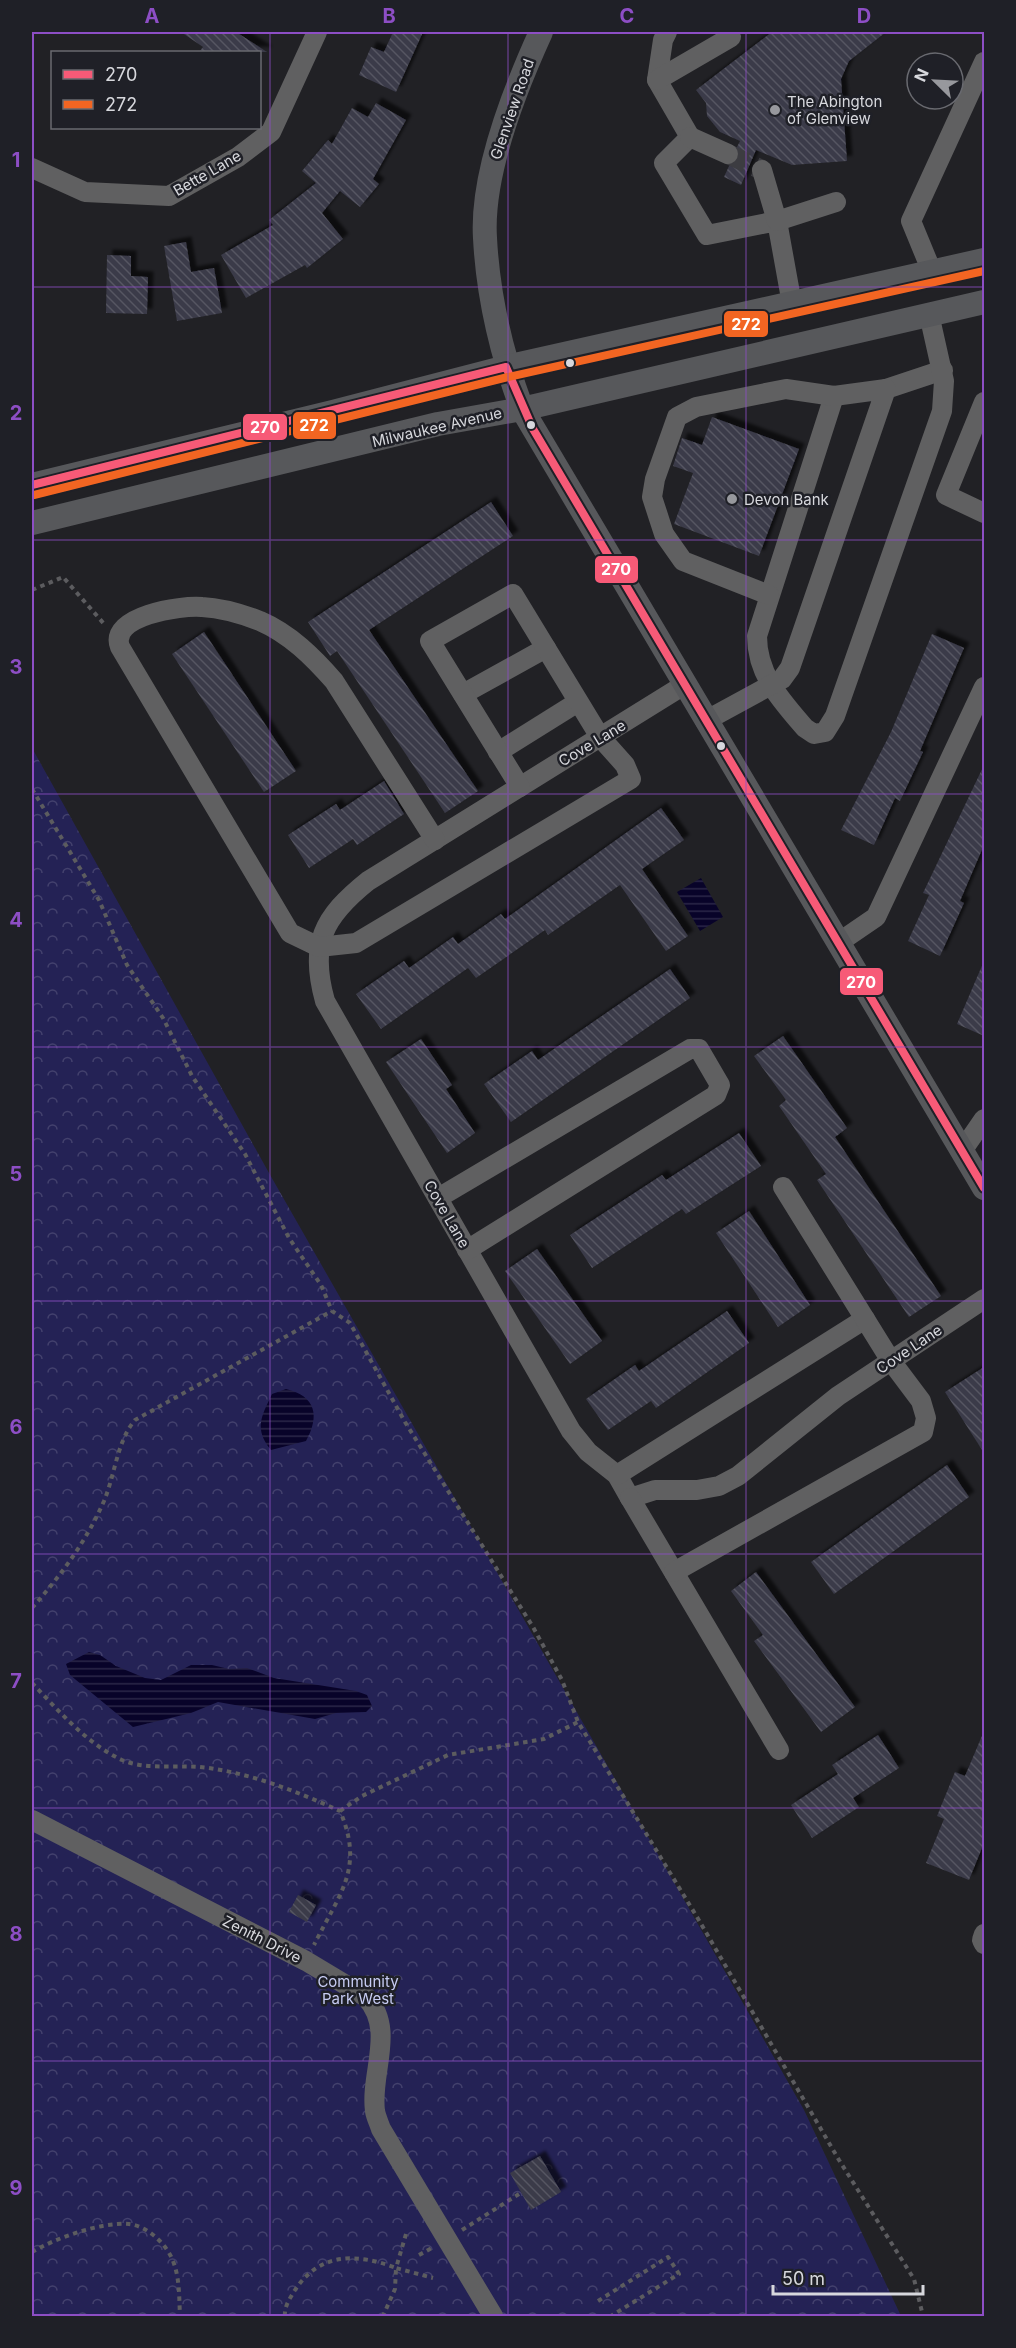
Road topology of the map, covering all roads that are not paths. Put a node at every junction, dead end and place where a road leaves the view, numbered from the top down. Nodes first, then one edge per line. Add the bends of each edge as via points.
1 (317, 32) edge
2 (541, 32) edge
3 (667, 32) edge
4 (731, 37) dead end
5 (984, 62) edge
6 (657, 80) junction
7 (690, 137) junction
8 (728, 154) tunnel mouth
9 (32, 168) edge
10 (762, 170) dead end
11 (836, 202) dead end
12 (777, 221) junction
13 (984, 260) edge
14 (932, 272) junction
15 (984, 302) edge
16 (792, 304) junction
17 (929, 314) junction
18 (507, 367) junction
19 (943, 370) junction
20 (886, 390) junction
21 (834, 396) junction
22 (984, 402) edge
23 (522, 409) junction
24 (32, 485) edge
25 (984, 513) edge
26 (33, 523) edge
27 (769, 595) junction
28 (546, 648) junction
29 (684, 685) junction
30 (771, 685) junction
31 (984, 687) edge
32 (463, 694) junction
33 (578, 702) junction
34 (705, 721) junction
35 (600, 737) junction
36 (498, 752) junction
37 (520, 787) junction
38 (435, 840) junction
39 (838, 943) junction
40 (319, 947) junction
41 (984, 1119) edge
42 (962, 1151) junction
43 (783, 1187) dead end
44 (984, 1188) edge
45 (438, 1198) junction
46 (467, 1250) junction
47 (984, 1299) edge
48 (865, 1319) junction
49 (891, 1361) junction
50 (617, 1475) junction
51 (630, 1498) junction
52 (674, 1572) junction
53 (779, 1750) dead end
54 (32, 1820) edge
55 (493, 2316) edge

1 - 9 street, Bette Lane via 271,132 238,157 169,196 85,192
2 - 18 main road, Glenview Road via 521,74 492,165 484,237
3 - 6 street
4 - 6 street
5 - 14 street via 911,221
6 - 7 street
7 - 8 street
7 - 12 street via 664,163 707,235
10 - 12 street
11 - 12 street
12 - 16 street
13 - 14 main road
14 - 16 main road
15 - 17 main road, Milwaukee Avenue
16 - 18 main road
17 - 19 street
17 - 23 main road, Milwaukee Avenue
18 - 23 main road, Glenview Road
18 - 24 main road
19 - 20 street
19 - 30 street via 942,411 830,728 813,734
20 - 21 street
20 - 30 street via 799,648 782,679
21 - 27 street
21 - 27 street via 786,389 690,409 677,417 655,479 655,511 676,555 689,564
22 - 25 street via 946,495
23 - 26 main road, Milwaukee Avenue via 438,424
23 - 29 main road, Glenview Road
27 - 30 street via 757,644 761,668
28 - 32 street
28 - 32 street via 513,594 430,641
28 - 33 street
29 - 34 main road, Glenview Road
29 - 35 street, Cove Lane
30 - 34 street
31 - 39 street via 876,917
32 - 36 street
33 - 35 street
33 - 36 street
34 - 39 main road, Glenview Road
35 - 37 street, Cove Lane
35 - 40 street via 625,765 631,779 356,943
36 - 37 street
37 - 38 street, Cove Lane
38 - 40 street, Cove Lane via 345,900 331,915
38 - 40 street via 334,681 285,634 245,616 201,606 165,610 123,627 117,639 290,933
39 - 42 main road, Glenview Road
40 - 45 street, Cove Lane via 317,963 325,1001
41 - 42 street
42 - 44 main road, Glenview Road
43 - 48 street
45 - 46 street, Cove Lane
45 - 46 street via 690,1049 699,1049 720,1085 716,1095
46 - 50 street, Cove Lane via 571,1431 588,1452
47 - 49 street, Cove Lane
48 - 49 street
48 - 50 street
49 - 51 street, Cove Lane via 838,1396 738,1476 719,1486 697,1491 655,1490
49 - 52 street via 921,1401 926,1418 923,1432
50 - 51 street, Cove Lane
51 - 52 street
52 - 53 street
54 - 55 street, Zenith Drive via 306,1961 354,1988 374,2006 381,2023 375,2110 381,2129

